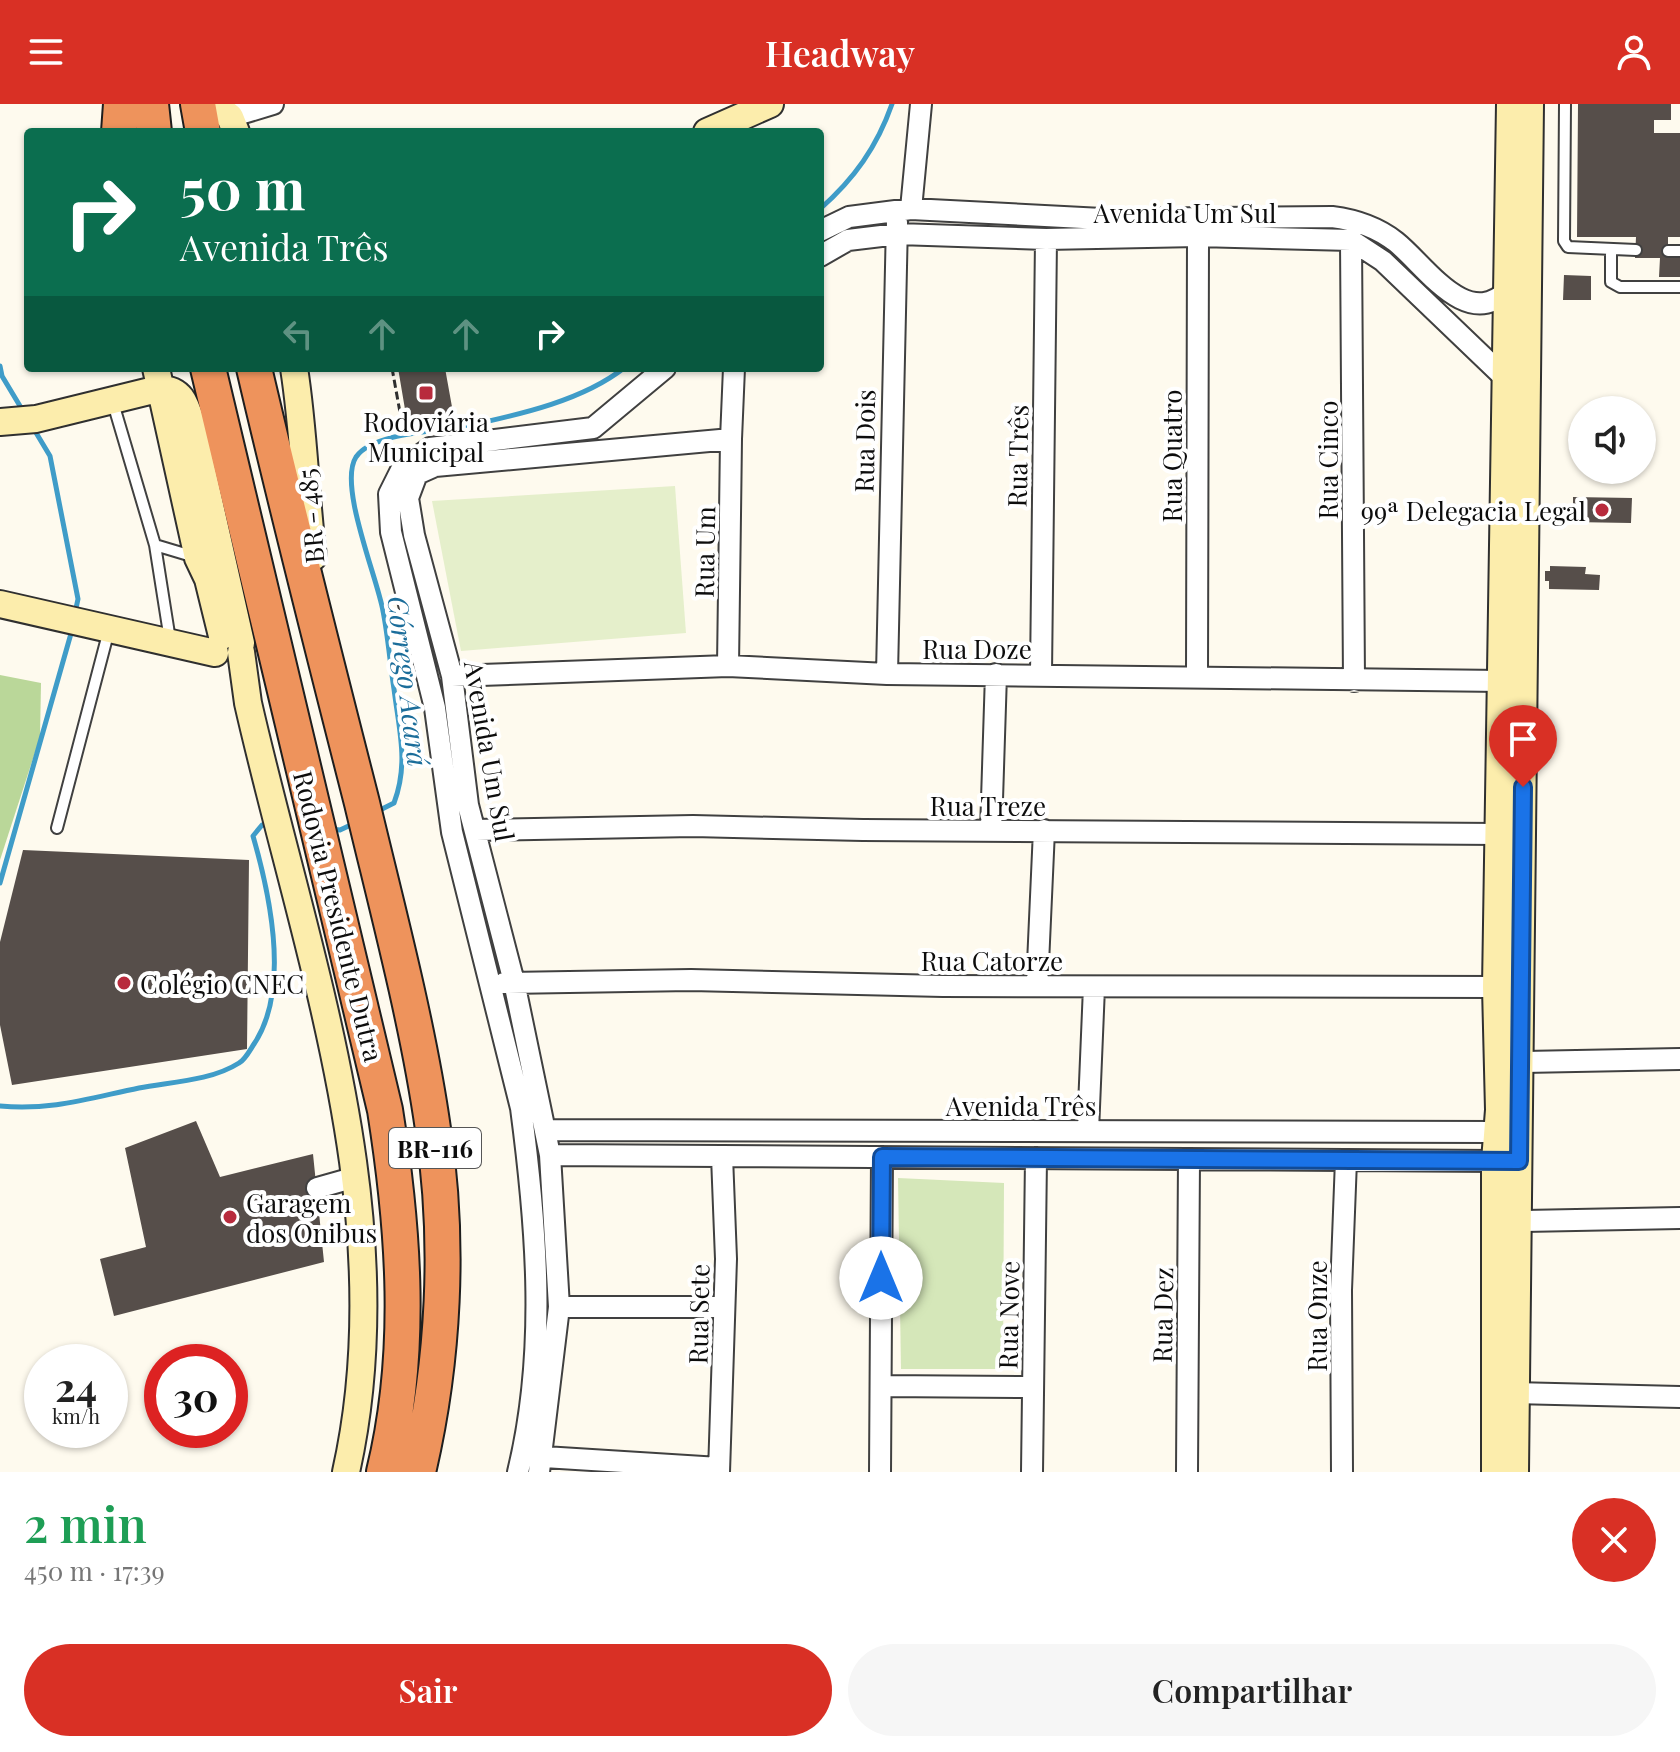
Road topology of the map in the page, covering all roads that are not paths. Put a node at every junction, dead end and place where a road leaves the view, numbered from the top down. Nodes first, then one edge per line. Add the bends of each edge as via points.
1 (107, 104) edge
2 (121, 104) edge
3 (151, 104) edge
4 (198, 104) edge
5 (273, 104) edge
6 (770, 104) edge
7 (921, 104) edge
8 (1510, 104) edge
9 (1530, 104) edge
10 (1565, 104) edge
11 (223, 118) edge
12 (111, 128) edge
13 (119, 128) edge
14 (154, 128) edge
15 (716, 128) edge
16 (904, 210) junction
17 (956, 211) junction
18 (1266, 227) junction
19 (1169, 228) junction
20 (824, 229) edge
21 (898, 234) junction
22 (1198, 236) junction
23 (955, 237) junction
24 (1046, 239) junction
25 (1351, 240) junction
26 (1396, 242) junction
27 (1520, 250) junction
28 (1611, 250) junction
29 (1636, 250) dead end
30 (824, 254) edge
31 (1383, 261) junction
32 (1680, 287) edge
33 (1507, 291) junction
34 (209, 372) edge
35 (255, 372) edge
36 (295, 372) edge
37 (660, 372) edge
38 (734, 372) edge
39 (1515, 376) junction
40 (157, 378) edge
41 (112, 401) junction
42 (0, 422) edge
43 (593, 428) junction
44 (731, 439) junction
45 (598, 449) junction
46 (1516, 465) junction
47 (155, 545) junction
48 (198, 558) junction
49 (0, 604) edge
50 (99, 628) junction
51 (171, 643) junction
52 (222, 649) junction
53 (327, 664) junction
54 (728, 666) junction
55 (887, 674) junction
56 (996, 674) junction
57 (1041, 674) junction
58 (452, 676) junction
59 (1197, 677) junction
60 (1354, 681) junction
61 (1502, 681) junction
62 (1513, 759) junction
63 (57, 828) dead end
64 (476, 830) junction
65 (1044, 830) junction
66 (991, 831) junction
67 (1500, 834) junction
68 (1510, 900) junction
69 (498, 923) junction
70 (478, 928) junction
71 (514, 982) junction
72 (488, 984) junction
73 (1037, 986) junction
74 (1094, 987) junction
75 (1496, 987) junction
76 (518, 1055) junction
77 (1680, 1059) edge
78 (1520, 1062) junction
79 (1505, 1117) junction
80 (546, 1130) junction
81 (656, 1130) junction
82 (814, 1131) junction
83 (937, 1131) junction
84 (1088, 1131) junction
85 (1135, 1131) junction
86 (1278, 1132) junction
87 (1409, 1132) junction
88 (550, 1155) junction
89 (660, 1156) junction
90 (722, 1156) junction
91 (814, 1157) junction
92 (882, 1157) junction
93 (941, 1158) junction
94 (1036, 1158) junction
95 (1135, 1159) junction
96 (1189, 1159) junction
97 (1279, 1160) junction
98 (1346, 1160) junction
99 (1409, 1161) junction
100 (1507, 1161) junction
101 (356, 1177) junction
102 (317, 1188) dead end
103 (1680, 1218) edge
104 (1519, 1221) junction
105 (533, 1224) junction
106 (556, 1228) junction
107 (1506, 1295) junction
108 (559, 1307) junction
109 (723, 1307) junction
110 (542, 1381) junction
111 (881, 1386) junction
112 (1032, 1387) junction
113 (1516, 1393) junction
114 (1680, 1397) edge
115 (542, 1464) edge
116 (719, 1470) edge
117 (1505, 1470) edge
118 (346, 1472) edge
119 (384, 1472) edge
120 (418, 1472) edge
121 (518, 1472) edge
122 (880, 1472) edge
123 (1032, 1472) edge
124 (1187, 1472) edge
125 (1342, 1472) edge

1 - 12 street
2 - 13 highway
3 - 14 highway
4 - 11 highway
5 - 11 street
6 - 15 street
7 - 16 street, Rua Dois
8 - 27 street
9 - 27 street
10 - 28 lane via 1564,241 1580,250
16 - 17 street, Avenida Um Sul
16 - 20 street, Avenida Um Sul via 849,217
16 - 21 street, Rua Dois
17 - 19 street, Avenida Um Sul
17 - 23 street
18 - 19 street, Avenida Um Sul
18 - 22 street, Avenida Um Sul
18 - 25 street, Avenida Um Sul
18 - 26 street, Avenida Um Sul via 1347,219
19 - 22 street, Avenida Um Sul
19 - 24 street, Avenida Um Sul
21 - 23 street, Avenida Um Sul
21 - 30 street, Avenida Um Sul via 848,240
21 - 55 street, Rua Dois
22 - 59 street, Rua Quatro
23 - 24 street, Avenida Um Sul
24 - 57 street, Rua Três
25 - 31 street
25 - 60 street, Rua Cinco
26 - 31 street
26 - 33 street, Avenida Um Sul via 1468,303 1485,304
27 - 33 street
27 - 39 street
28 - 29 lane
28 - 32 lane via 1611,282 1620,287
31 - 39 street
33 - 39 street
34 - 119 highway, Rodovia Presidente Dutra / BR-116 via 385,1110 400,1222 402,1337
35 - 53 highway, Rodovia Presidente Dutra / BR-116
36 - 53 street, BR - 485
37 - 43 street
38 - 44 street
39 - 46 street
40 - 41 street
40 - 48 street
40 - 52 street via 186,405
41 - 42 street
41 - 47 lane
43 - 45 street
43 - 70 street, Avenida Um Sul via 430,448 402,468 389,494 391,532 430,683 452,832
44 - 45 street, Avenida Um Sul
44 - 54 street, Rua Um
45 - 58 street, Avenida Um Sul via 448,464 417,474 408,498 414,535
46 - 61 street
46 - 62 street
47 - 48 lane
47 - 51 lane
48 - 52 street via 208,579
49 - 50 street
50 - 51 street
50 - 63 lane
51 - 52 street
52 - 101 street via 248,703 344,1101
53 - 120 highway, Rodovia Presidente Dutra / BR-116 via 433,1129 442,1280 439,1352
54 - 55 street, Rua Doze
54 - 58 street, Rua Doze
55 - 56 street, Rua Doze
56 - 57 street, Rua Doze
56 - 66 street
57 - 59 street, Rua Doze
58 - 64 street, Avenida Um Sul via 468,805
59 - 60 street, Rua Doze
60 - 61 street, Rua Doze
61 - 62 street
62 - 67 street
62 - 68 street
64 - 66 street, Rua Treze via 693,826
64 - 69 street, Avenida Um Sul
65 - 66 street, Rua Treze
65 - 67 street, Rua Treze
65 - 73 street
67 - 68 street
68 - 75 street
68 - 78 street
69 - 70 street
69 - 71 street, Avenida Um Sul
70 - 72 street, Avenida Um Sul
71 - 72 street, Rua Catorze
71 - 73 street, Rua Catorze
71 - 76 street, Avenida Um Sul
72 - 76 street, Avenida Um Sul
73 - 74 street, Rua Catorze
74 - 75 street, Rua Catorze
74 - 84 street
75 - 79 street
76 - 80 street, Avenida Um Sul
76 - 105 street, Avenida Um Sul
77 - 78 street
78 - 79 street
79 - 87 street, Avenida Três
79 - 100 street
80 - 81 street, Avenida Três
80 - 88 street, Avenida Um Sul
81 - 82 street, Avenida Três
81 - 89 street
82 - 83 street, Avenida Três
82 - 91 street
83 - 84 street, Avenida Três
83 - 93 street
84 - 85 street, Avenida Três
85 - 86 street, Avenida Três
85 - 95 street
86 - 87 street, Avenida Três
86 - 97 street
87 - 99 street
88 - 89 street, Avenida Três
88 - 106 street, Avenida Um Sul
89 - 90 street, Avenida Três
90 - 91 street, Avenida Três
90 - 109 street, Rua Sete
91 - 92 street, Avenida Três
92 - 93 street, Avenida Três
92 - 111 street
93 - 94 street, Avenida Três
94 - 95 street, Avenida Três
94 - 112 street, Rua Nove
95 - 96 street, Avenida Três
96 - 97 street, Avenida Três
96 - 124 street, Rua Dez
97 - 98 street, Avenida Três
98 - 99 street, Avenida Três
98 - 125 street, Rua Onze
99 - 100 street, Avenida Três
100 - 104 street
100 - 107 street
101 - 102 street
101 - 118 street via 365,1268 364,1334
103 - 104 street
104 - 107 street
105 - 106 street
105 - 110 street, Avenida Um Sul
106 - 108 street, Avenida Um Sul
107 - 113 street
107 - 117 street
108 - 109 street
108 - 110 street, Avenida Um Sul
109 - 116 street, Rua Sete
110 - 115 street, Avenida Um Sul
110 - 121 street, Avenida Um Sul
111 - 112 street
111 - 122 street
112 - 123 street, Rua Nove
113 - 114 street
113 - 117 street
115 - 116 street

